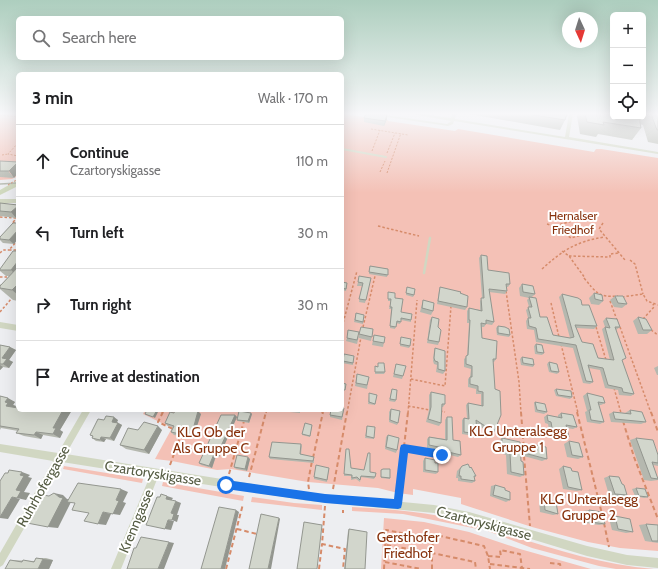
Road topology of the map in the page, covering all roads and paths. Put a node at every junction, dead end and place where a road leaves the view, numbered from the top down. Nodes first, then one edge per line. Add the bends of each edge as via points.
1 (376, 141) edge
2 (398, 141) edge
3 (582, 141) edge
4 (16, 145) edge
5 (344, 149) edge
6 (658, 153) edge
7 (0, 154) edge
8 (8, 154) junction
9 (371, 154) junction
10 (16, 156) edge
11 (386, 157) dead end
12 (387, 173) dead end
13 (16, 181) edge
14 (0, 193) edge
15 (0, 198) edge
16 (0, 201) edge
17 (16, 201) edge
18 (591, 216) dead end
19 (0, 217) edge
20 (16, 218) edge
21 (603, 223) dead end
22 (547, 224) dead end
23 (378, 226) dead end
24 (554, 226) junction
25 (589, 233) dead end
26 (419, 236) dead end
27 (605, 236) junction
28 (430, 238) dead end
29 (16, 242) edge
30 (10, 250) junction
31 (16, 250) edge
32 (562, 251) junction
33 (0, 253) edge
34 (619, 253) junction
35 (569, 256) junction
36 (625, 260) dead end
37 (630, 260) dead end
38 (542, 270) dead end
39 (357, 271) dead end
40 (424, 273) dead end
41 (375, 276) edge
42 (0, 277) edge
43 (7, 283) edge
44 (505, 284) edge
45 (643, 294) junction
46 (14, 296) edge
47 (417, 300) dead end
48 (610, 301) dead end
49 (451, 303) edge
50 (551, 303) dead end
51 (654, 304) junction
52 (658, 305) edge
53 (0, 312) edge
54 (643, 319) edge
55 (344, 320) edge
56 (595, 324) edge
57 (0, 325) edge
58 (645, 326) edge
59 (16, 328) edge
60 (658, 334) edge
61 (607, 365) edge
62 (410, 380) junction
63 (614, 386) edge
64 (408, 406) junction
65 (430, 410) edge
66 (438, 411) edge
67 (85, 412) edge
68 (163, 412) edge
69 (266, 412) edge
70 (323, 412) edge
71 (445, 412) dead end
72 (245, 417) edge
73 (176, 430) edge
74 (658, 432) edge
75 (182, 433) edge
76 (0, 448) edge
77 (404, 448) junction
78 (442, 455) dead end
79 (59, 458) junction
80 (170, 465) dead end
81 (156, 473) junction
82 (229, 474) dead end
83 (249, 477) dead end
84 (333, 489) dead end
85 (310, 497) junction
86 (243, 504) dead end
87 (398, 504) junction
88 (325, 517) dead end
89 (658, 519) edge
90 (236, 529) junction
91 (531, 536) junction
92 (433, 539) junction
93 (256, 540) edge
94 (322, 544) junction
95 (386, 546) junction
96 (432, 553) junction
97 (488, 556) junction
98 (611, 557) junction
99 (0, 562) edge
100 (385, 562) junction
101 (550, 563) dead end
102 (658, 563) edge
103 (490, 564) junction
104 (522, 568) edge
105 (116, 569) edge
106 (226, 569) edge
107 (319, 569) edge
108 (343, 569) edge
109 (384, 569) edge
110 (421, 569) edge
111 (432, 569) edge
112 (476, 569) edge
113 (490, 569) edge
114 (530, 569) edge
115 (561, 569) edge

1 - 9 path
2 - 12 path
3 - 6 street
4 - 8 path
5 - 9 lane
7 - 8 path
8 - 10 path
9 - 11 lane
13 - 14 main road
13 - 15 main road
16 - 17 street
18 - 24 path
19 - 20 path
21 - 27 path via 599,229
22 - 24 path
23 - 26 path
24 - 25 path via 571,238
27 - 32 path via 590,238
27 - 34 path
28 - 40 lane
29 - 30 path
30 - 31 path
30 - 33 path via 3,250
32 - 35 path
32 - 38 path
34 - 35 path via 610,254 610,257
34 - 36 path
35 - 45 path via 600,295 630,297 638,293
37 - 45 path via 635,264
39 - 55 path
41 - 84 path
42 - 43 path via 12,278
44 - 91 path via 519,382
45 - 51 path via 647,301
46 - 53 path
47 - 62 path
48 - 74 path
49 - 62 path via 445,386
50 - 98 path
51 - 52 path
51 - 54 path
56 - 61 path
57 - 59 street
58 - 60 path
62 - 64 path
63 - 89 path via 634,457
64 - 65 path
64 - 77 path
66 - 71 path
67 - 79 street, Ruhrhofergasse
68 - 73 path via 158,422
69 - 83 path
70 - 85 path via 308,482
72 - 82 path
75 - 80 path
76 - 79 street, Czartoryskigasse
77 - 78 path
77 - 87 path
79 - 81 street, Czartoryskigasse
79 - 99 street, Ruhrhofergasse
81 - 85 street, Czartoryskigasse
81 - 105 street, Krenngasse
85 - 87 street, Czartoryskigasse
86 - 90 path
87 - 91 street, Czartoryskigasse via 469,516
88 - 94 path
90 - 93 path via 257,533
90 - 106 path
91 - 98 street, Czartoryskigasse
92 - 95 path via 386,530
92 - 96 path
92 - 97 path via 436,535 484,546
94 - 107 path
94 - 108 path via 345,549
95 - 96 path
95 - 100 path
96 - 111 path
96 - 112 path via 475,562
97 - 103 path
97 - 104 path via 501,557 500,550 520,554
98 - 102 street, Czartoryskigasse
100 - 109 path
100 - 110 path
101 - 115 path via 560,564
103 - 104 path
103 - 113 path
104 - 114 path

